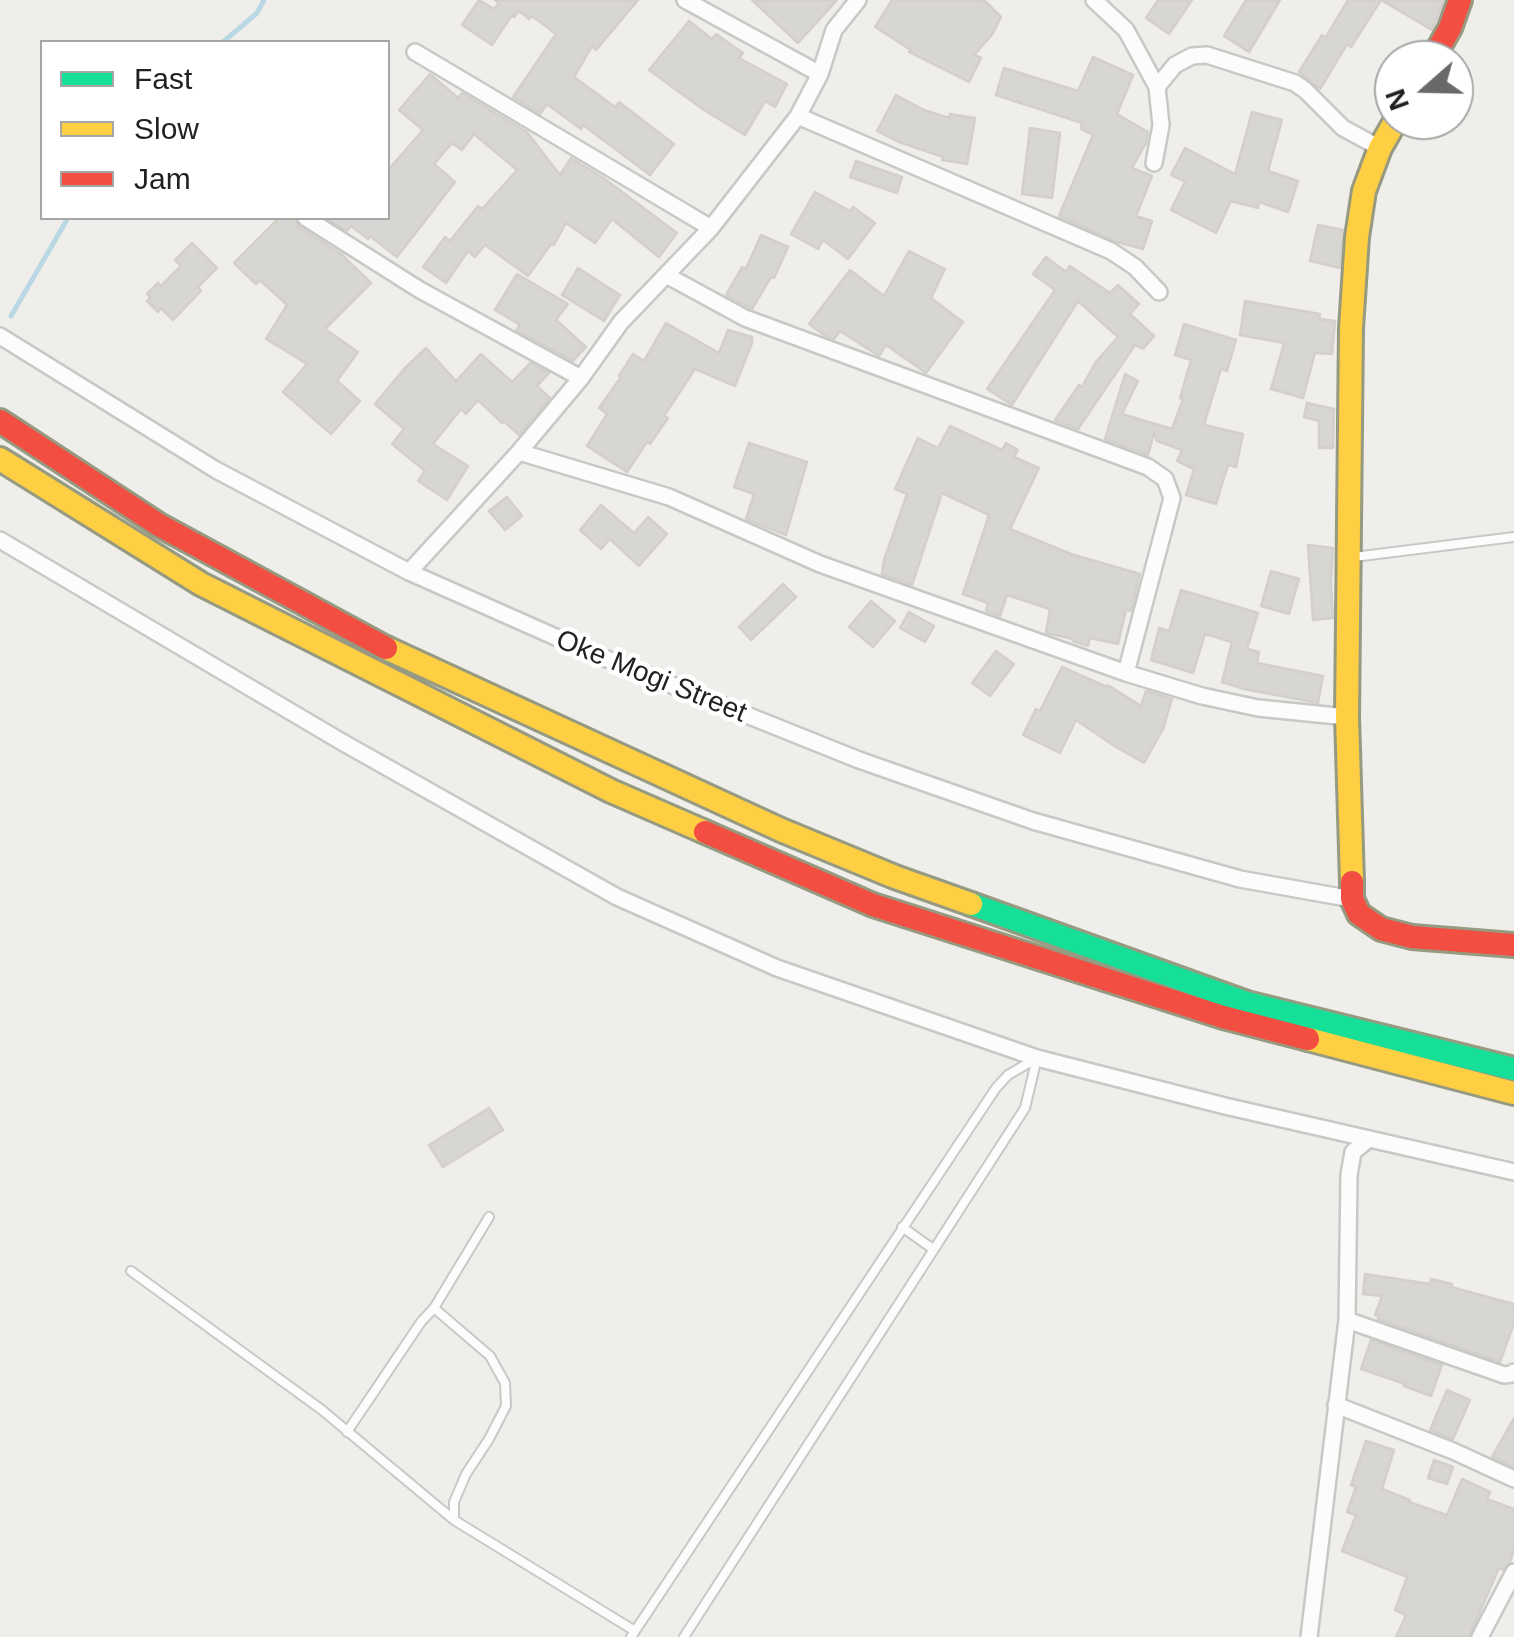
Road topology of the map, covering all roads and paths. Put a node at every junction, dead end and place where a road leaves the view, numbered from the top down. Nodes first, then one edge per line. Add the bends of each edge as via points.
1 (685, 0) edge
2 (858, 0) edge
3 (1094, 0) edge
4 (1460, 0) edge
5 (1443, 40) edge
6 (415, 52) dead end
7 (820, 74) junction
8 (1157, 87) junction
9 (798, 116) junction
10 (1385, 140) edge
11 (1380, 148) junction
12 (1154, 162) dead end
13 (309, 220) edge
14 (711, 228) junction
15 (666, 275) junction
16 (1159, 292) dead end
17 (0, 336) edge
18 (581, 378) junction
19 (0, 421) edge
20 (519, 452) junction
21 (0, 459) edge
22 (1514, 536) edge
23 (0, 540) edge
24 (1349, 558) junction
25 (410, 572) junction
26 (1126, 672) junction
27 (1347, 717) junction
28 (1352, 899) junction
29 (1514, 945) edge
30 (1037, 1058) junction
31 (1503, 1066) edge
32 (1514, 1093) edge
33 (1369, 1139) junction
34 (1514, 1172) edge
35 (489, 1217) dead end
36 (902, 1227) junction
37 (934, 1249) junction
38 (131, 1270) dead end
39 (434, 1308) junction
40 (1347, 1320) junction
41 (1514, 1372) edge
42 (1336, 1405) junction
43 (347, 1432) junction
44 (1514, 1479) edge
45 (454, 1520) junction
46 (1514, 1572) edge
47 (1496, 1608) junction
48 (1514, 1616) edge
49 (633, 1634) edge
50 (684, 1637) edge
51 (1308, 1637) edge
52 (1480, 1637) edge

1 - 7 street
2 - 7 street via 834,30
3 - 8 street via 1126,30
4 - 5 main road
6 - 14 street
7 - 9 street
8 - 11 street via 1175,65 1207,55 1295,83 1343,128
8 - 12 street via 1161,125
9 - 14 street
9 - 16 street via 1111,251
10 - 11 main road
11 - 24 main road via 1357,236 1348,386
13 - 18 street
14 - 15 street
15 - 18 street
15 - 26 street via 745,318 1148,467 1165,479 1172,498
17 - 25 street, Oke Mogi Street via 216,470
18 - 20 street
19 - 31 main road via 159,525 401,656 798,837 1247,1003
20 - 25 street
20 - 26 street via 669,497 820,564
21 - 32 main road via 200,584 611,791 873,904 1223,1017
22 - 24 lane
23 - 30 street via 617,897 776,968
24 - 27 main road
25 - 28 street, Oke Mogi Street via 689,694 928,784 1240,878
26 - 27 street via 1258,708
27 - 28 main road
28 - 29 main road via 1359,914 1381,928 1412,937
30 - 33 street
30 - 36 lane via 996,1088
30 - 37 lane via 1025,1108
33 - 34 street
33 - 40 street via 1354,1152 1349,1176
35 - 39 lane
36 - 37 lane
36 - 49 lane
37 - 50 lane
38 - 43 lane
39 - 43 lane
39 - 45 lane via 490,1356 505,1383 506,1406 466,1474
40 - 41 street via 1504,1375
40 - 42 street
42 - 44 street
42 - 51 street
43 - 45 lane
45 - 49 lane
46 - 47 street
47 - 48 street
47 - 52 street

